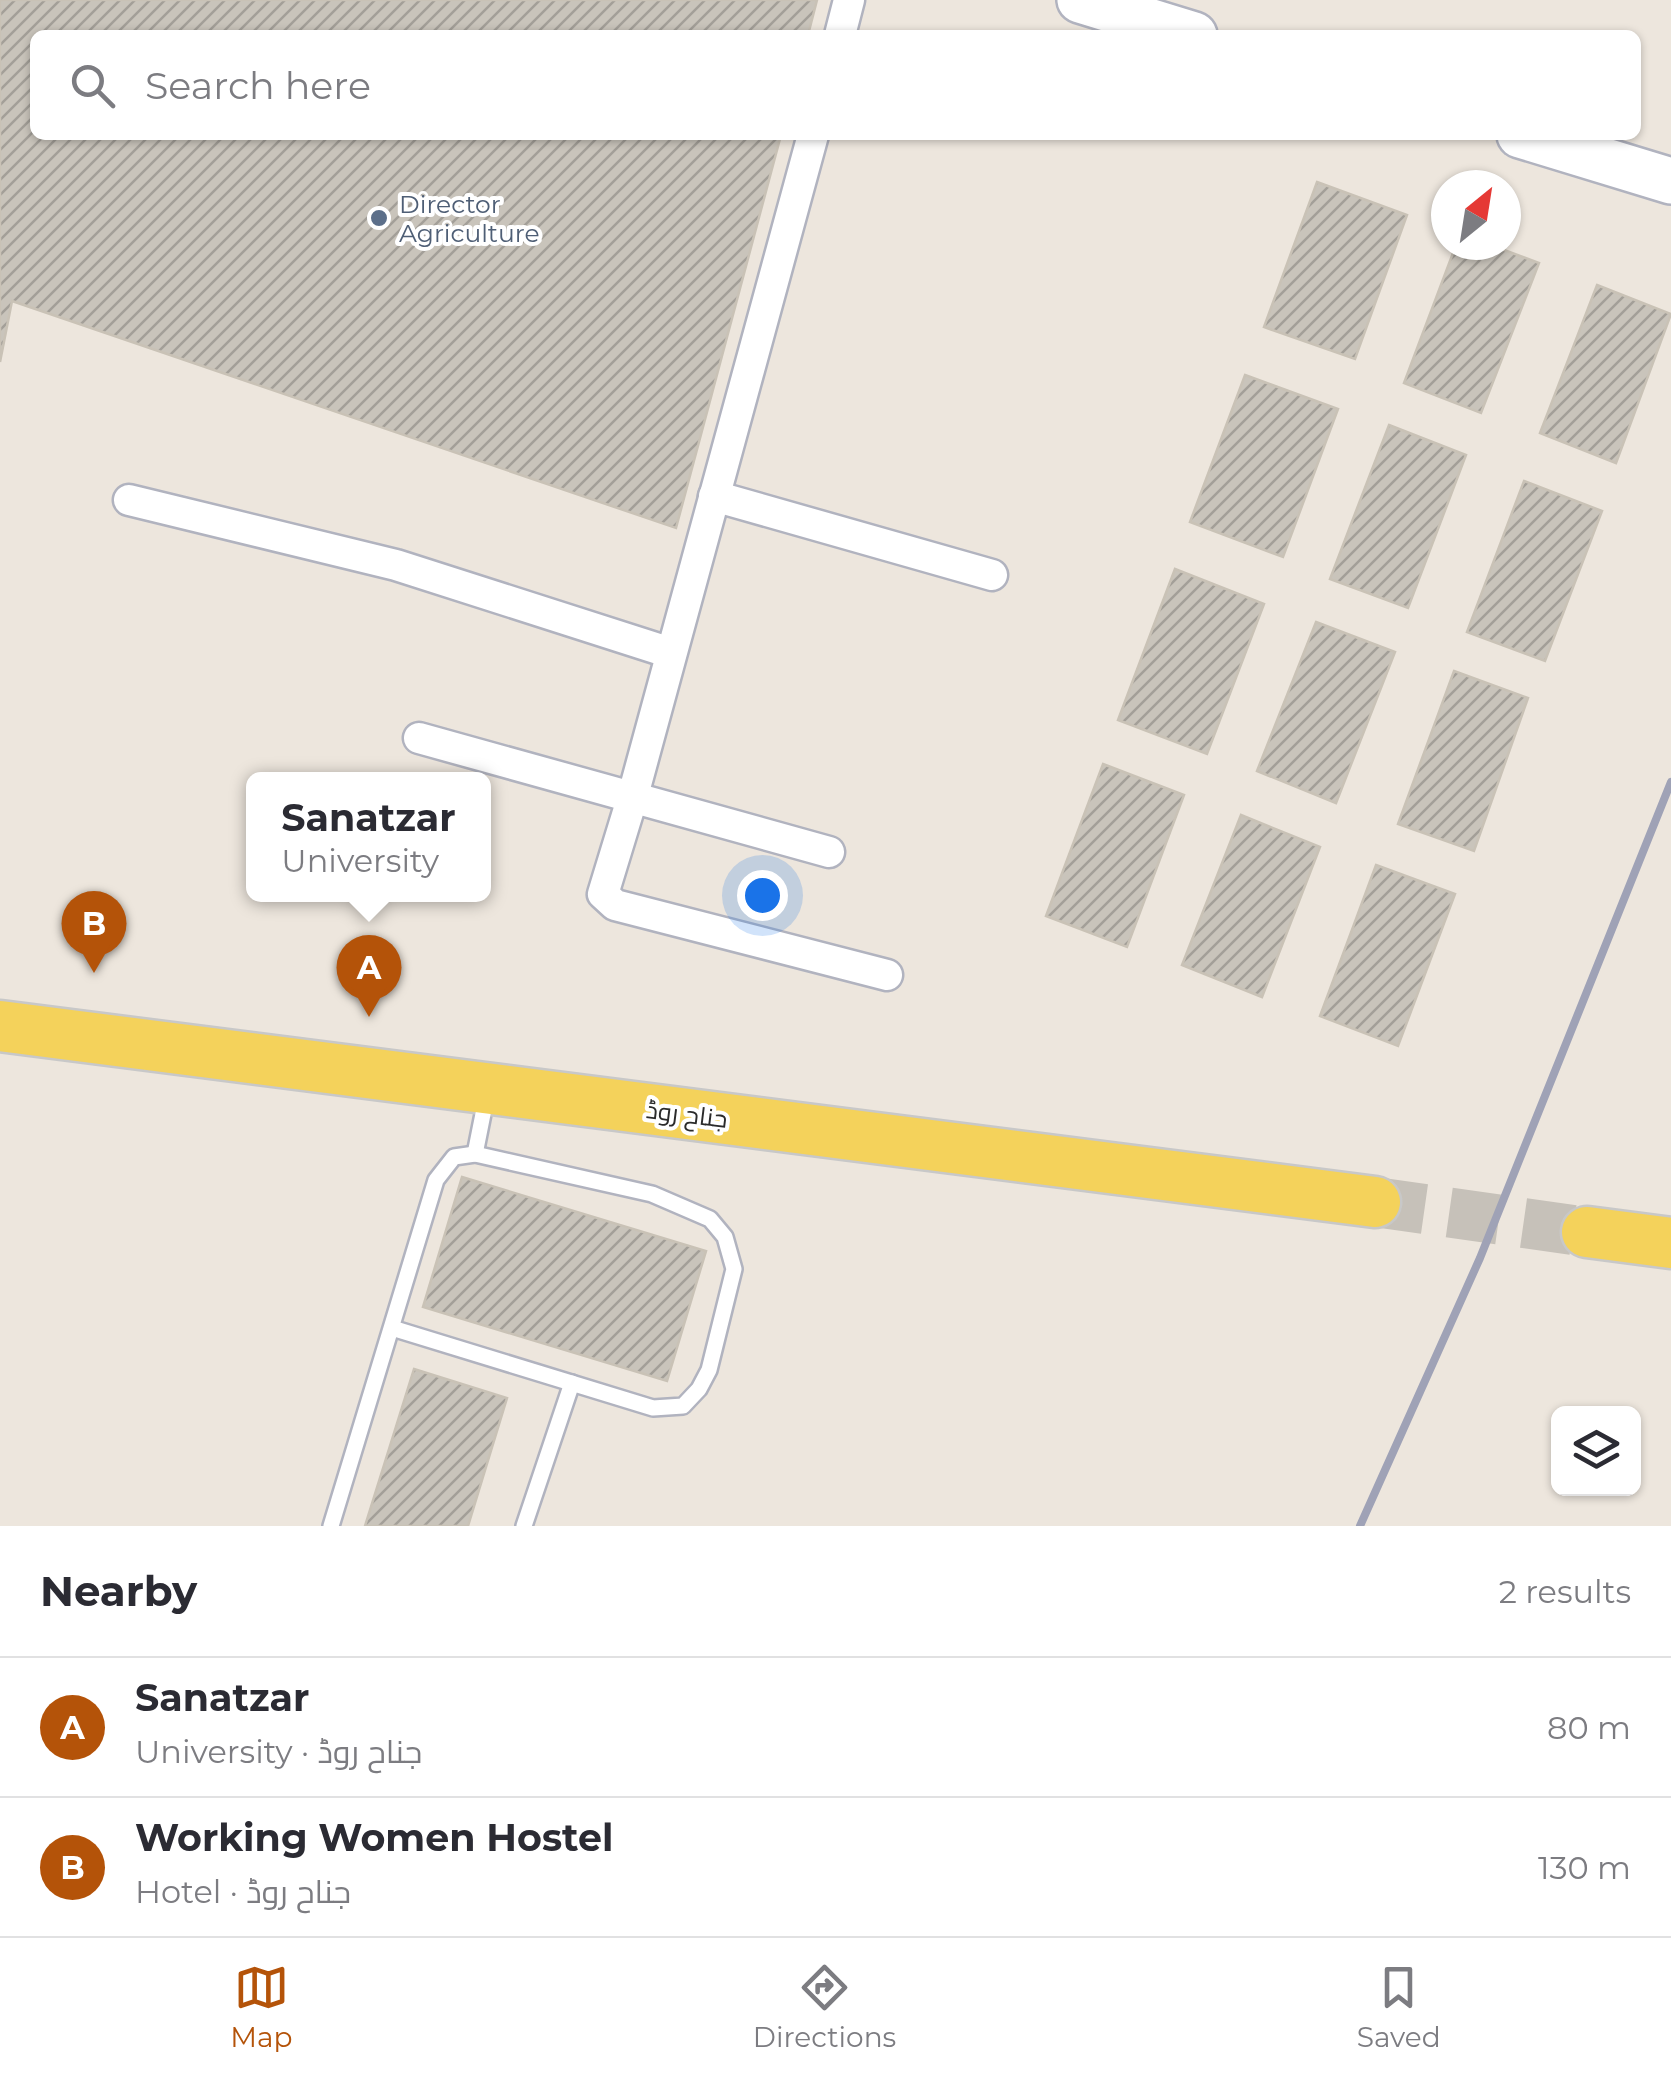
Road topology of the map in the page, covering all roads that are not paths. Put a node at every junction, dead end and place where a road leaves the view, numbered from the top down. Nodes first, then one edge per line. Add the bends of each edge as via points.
1 (849, 0) edge
2 (1080, 0) edge
3 (841, 30) edge
4 (1178, 30) edge
5 (811, 140) edge
6 (1536, 140) edge
7 (1671, 182) edge
8 (714, 496) junction
9 (129, 500) dead end
10 (992, 575) dead end
11 (671, 654) junction
12 (419, 738) dead end
13 (632, 799) junction
14 (829, 852) dead end
15 (886, 975) dead end
16 (0, 1026) edge
17 (488, 1088) junction
18 (475, 1154) junction
19 (1375, 1202) tunnel mouth
20 (1587, 1232) tunnel mouth
21 (1671, 1242) edge
22 (392, 1328) junction
23 (572, 1383) junction
24 (331, 1526) edge
25 (524, 1526) edge

1 - 3 street
2 - 4 main road
5 - 8 street
6 - 7 main road
8 - 10 street
8 - 11 street
9 - 11 street via 396,565
11 - 13 street
12 - 13 street
13 - 14 street
13 - 15 street via 603,894 608,901
16 - 17 main road, جناح روڈ
17 - 18 lane
17 - 19 main road, جناح روڈ
18 - 22 lane via 454,1157 436,1180
18 - 23 lane via 652,1194 710,1219 725,1237 734,1268 709,1370 683,1406 653,1408
20 - 21 main road
22 - 23 lane
22 - 24 lane
23 - 25 lane

